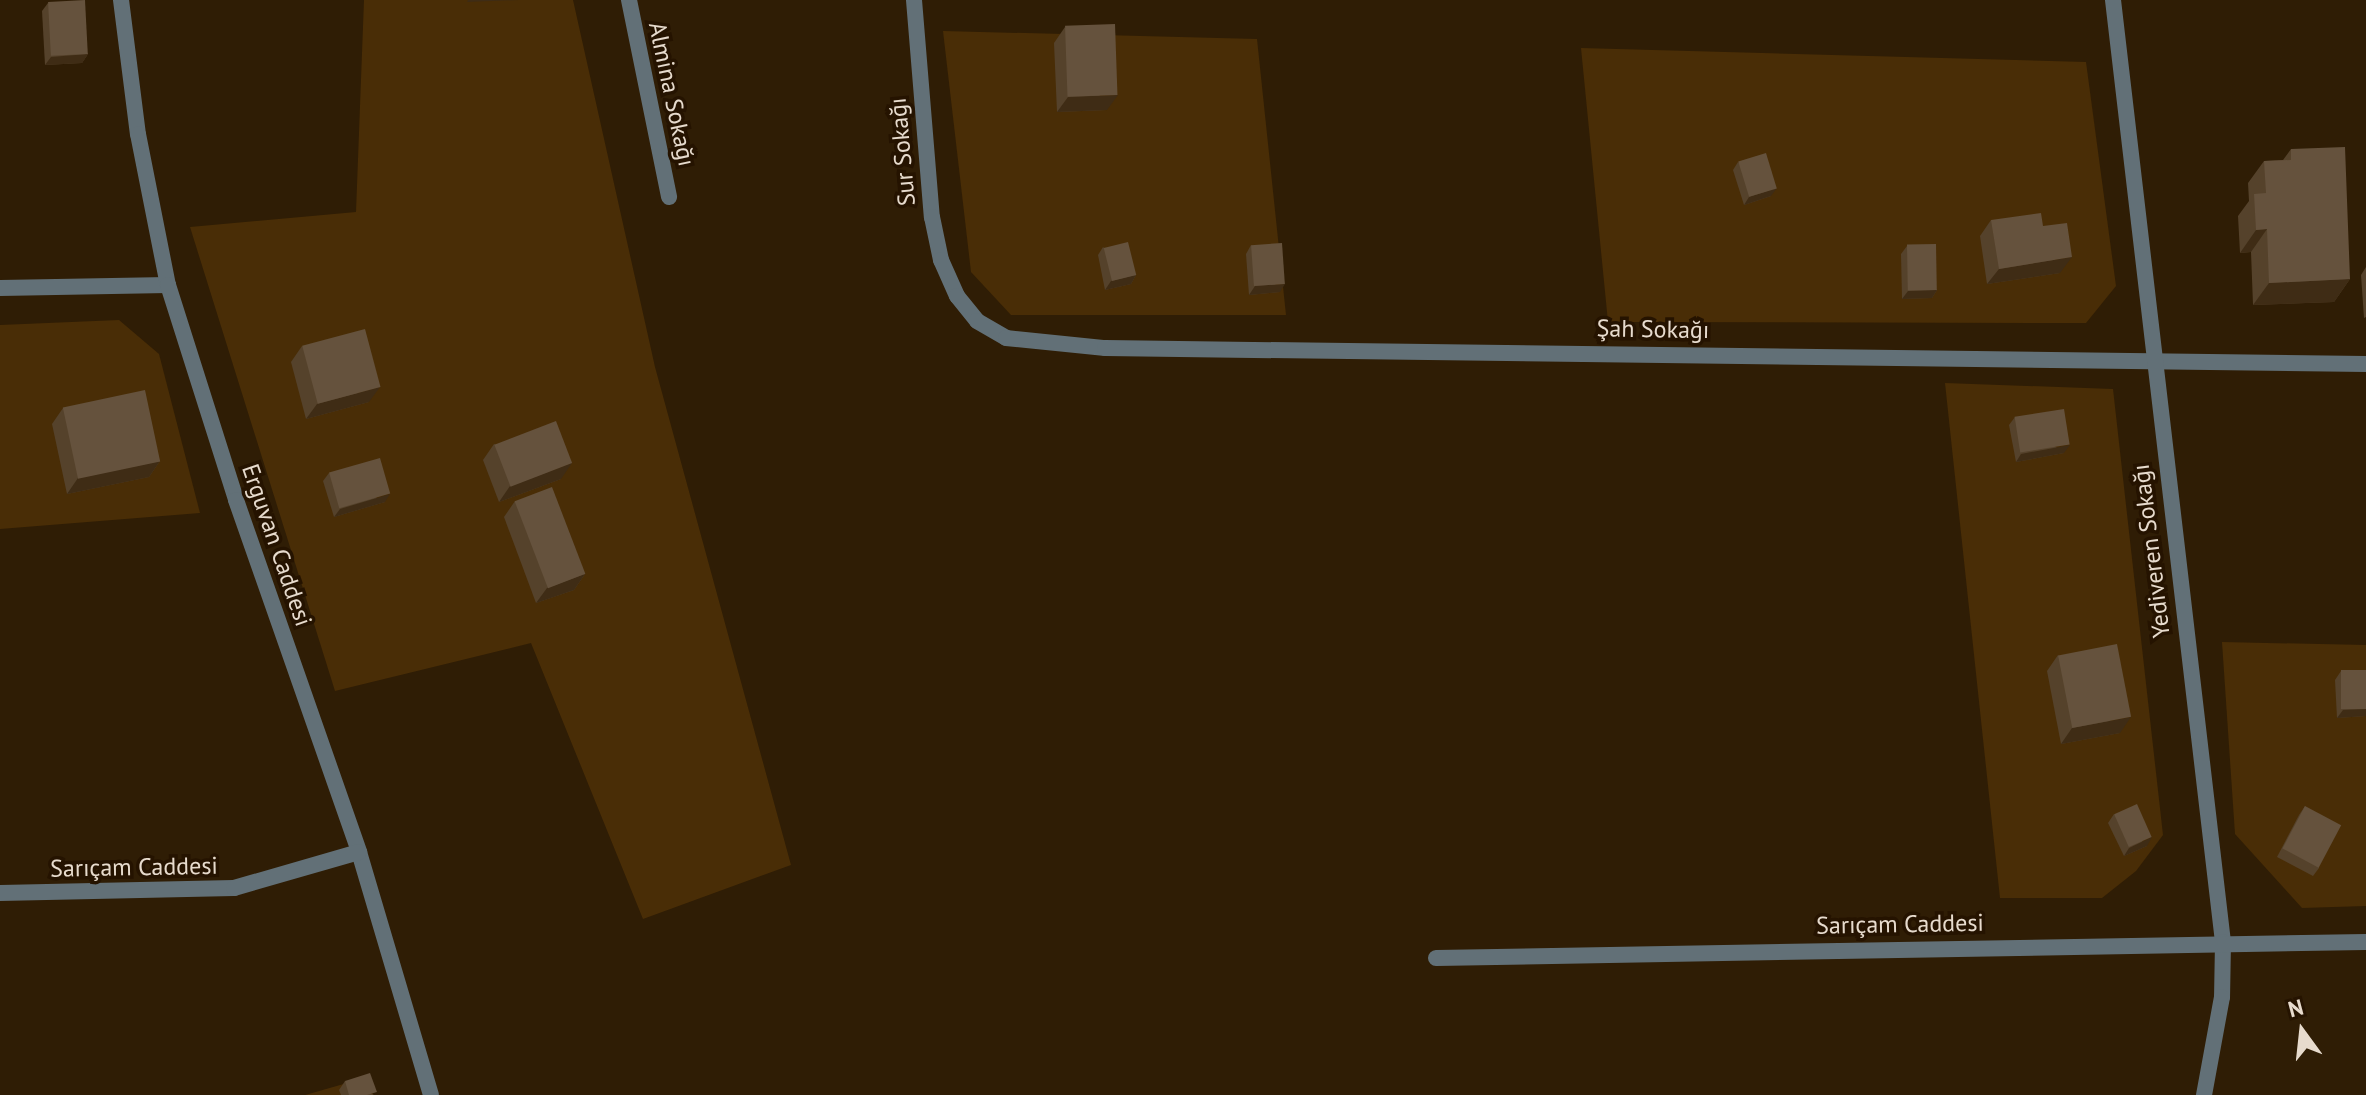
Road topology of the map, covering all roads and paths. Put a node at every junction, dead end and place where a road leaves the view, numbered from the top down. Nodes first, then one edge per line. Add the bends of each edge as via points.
1 (121, 0) edge
2 (629, 0) edge
3 (914, 0) edge
4 (2113, 0) edge
5 (669, 197) dead end
6 (168, 285) junction
7 (0, 288) edge
8 (957, 296) joint
9 (2152, 358) junction
10 (2366, 364) edge
11 (359, 852) junction
12 (0, 893) edge
13 (2223, 942) junction
14 (2366, 942) edge
15 (1436, 958) dead end
16 (431, 1095) edge
17 (2204, 1095) edge

1 - 6 street, Erguvan Caddesi via 138,134
2 - 5 street, Almina Sokağı
3 - 8 street, Sur Sokağı via 932,217 941,260
4 - 9 street, Yediveren Sokağı
6 - 7 street
6 - 11 street, Erguvan Caddesi via 231,486
8 - 9 street, Şah Sokağı via 977,321 1006,338 1064,346
9 - 10 street, Şah Sokağı
9 - 13 street, Yediveren Sokağı
11 - 12 street, Sarıçam Caddesi via 234,888
11 - 16 street, Erguvan Caddesi
13 - 14 street, Sarıçam Caddesi
13 - 15 street, Sarıçam Caddesi
13 - 17 street, Yediveren Sokağı via 2222,997

